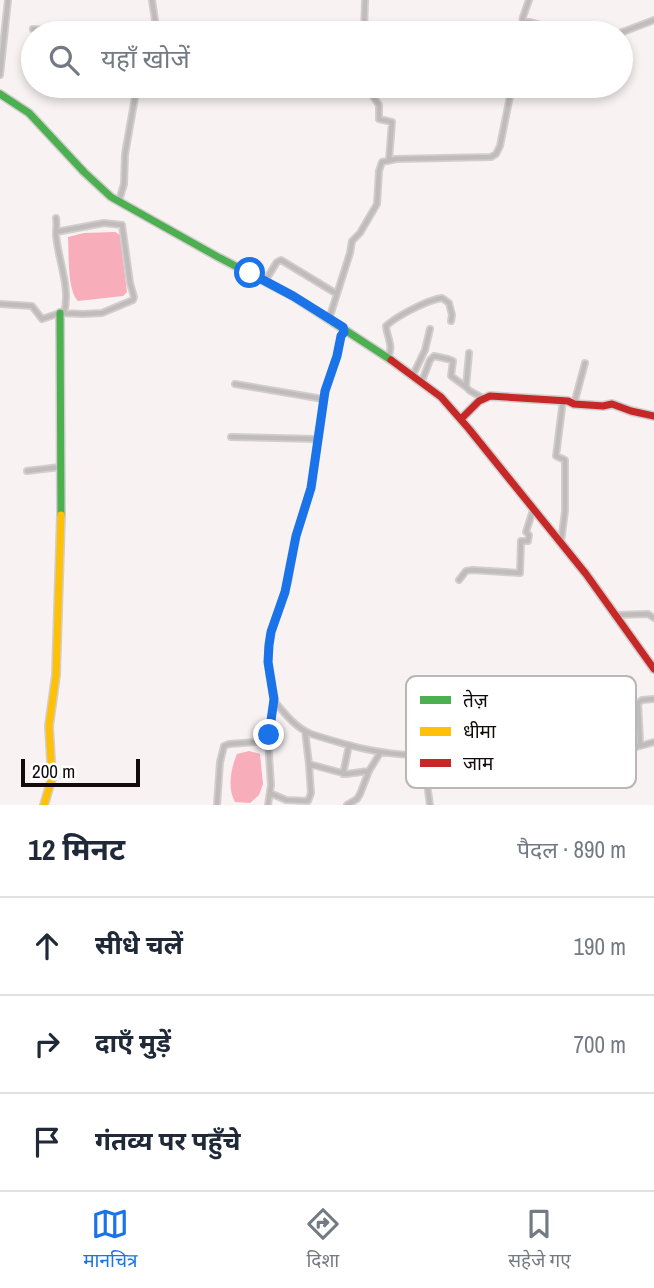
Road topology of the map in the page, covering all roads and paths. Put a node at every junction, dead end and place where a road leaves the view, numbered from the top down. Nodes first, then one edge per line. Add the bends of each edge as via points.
1 (8, 0) edge
2 (152, 0) edge
3 (365, 0) edge
4 (529, 0) edge
5 (654, 20) edge
6 (155, 21) edge
7 (364, 21) edge
8 (522, 21) edge
9 (633, 28) edge
10 (0, 75) edge
11 (0, 94) edge
12 (135, 98) edge
13 (374, 98) edge
14 (510, 98) edge
15 (389, 160) junction
16 (119, 201) junction
17 (56, 218) dead end
18 (56, 232) junction
19 (265, 281) junction
20 (337, 294) junction
21 (0, 304) edge
22 (62, 313) junction
23 (329, 319) junction
24 (451, 321) dead end
25 (343, 327) junction
26 (430, 329) dead end
27 (468, 354) dead end
28 (388, 357) junction
29 (585, 363) dead end
30 (413, 375) junction
31 (422, 381) junction
32 (235, 384) dead end
33 (467, 387) junction
34 (483, 398) junction
35 (323, 399) junction
36 (563, 400) junction
37 (574, 404) junction
38 (654, 416) edge
39 (461, 419) junction
40 (231, 438) dead end
41 (317, 439) junction
42 (60, 467) junction
43 (27, 471) dead end
44 (533, 510) junction
45 (561, 543) junction
46 (459, 580) dead end
47 (615, 615) junction
48 (654, 618) edge
49 (654, 669) edge
50 (654, 699) edge
51 (274, 702) junction
52 (305, 731) junction
53 (268, 741) junction
54 (654, 742) edge
55 (349, 746) junction
56 (636, 746) edge
57 (639, 746) junction
58 (380, 753) junction
59 (406, 755) edge
60 (309, 764) junction
61 (369, 771) junction
62 (343, 774) junction
63 (270, 793) junction
64 (44, 805) edge
65 (217, 805) edge
66 (268, 805) edge
67 (346, 805) edge

1 - 10 street
2 - 6 street
3 - 7 street
4 - 8 street
5 - 9 street
11 - 16 street via 29,113 84,172
12 - 16 street
13 - 15 street via 379,119 392,122
14 - 15 street via 500,146 491,157
15 - 20 street via 380,166 377,204 352,241
16 - 19 street
17 - 18 street
18 - 22 street via 65,291
18 - 22 street via 104,223 122,225 134,298 102,313
19 - 20 street via 281,260
19 - 23 street
20 - 23 street
21 - 22 street via 32,306 42,319
22 - 42 street
23 - 25 street
24 - 28 street via 449,303 442,298 398,317 386,326 391,342
25 - 28 street
25 - 35 street
26 - 30 street
27 - 33 street
28 - 30 street
29 - 37 street
30 - 31 street
31 - 33 street via 435,356 453,361 451,376
31 - 39 street
32 - 35 street
33 - 34 street
34 - 36 street
34 - 39 street
35 - 41 street
36 - 37 street
36 - 45 street via 556,456 565,462
37 - 38 street via 611,404
39 - 44 street
40 - 41 street
41 - 51 street via 311,488 268,650
42 - 43 street
42 - 64 street via 57,656 48,726 52,778
44 - 45 street
44 - 46 street via 526,532 529,539 521,542 520,573 472,570
45 - 47 street
47 - 48 street via 648,614
47 - 49 street
50 - 57 street via 638,703
51 - 52 street
51 - 53 street
52 - 55 street
52 - 60 street
53 - 63 street
53 - 65 street via 224,746
54 - 57 street
55 - 58 street
55 - 62 street
56 - 57 street
58 - 59 street
58 - 61 street
60 - 62 street
60 - 63 street via 308,801 286,800
61 - 62 street
61 - 67 street via 357,799
63 - 66 street

